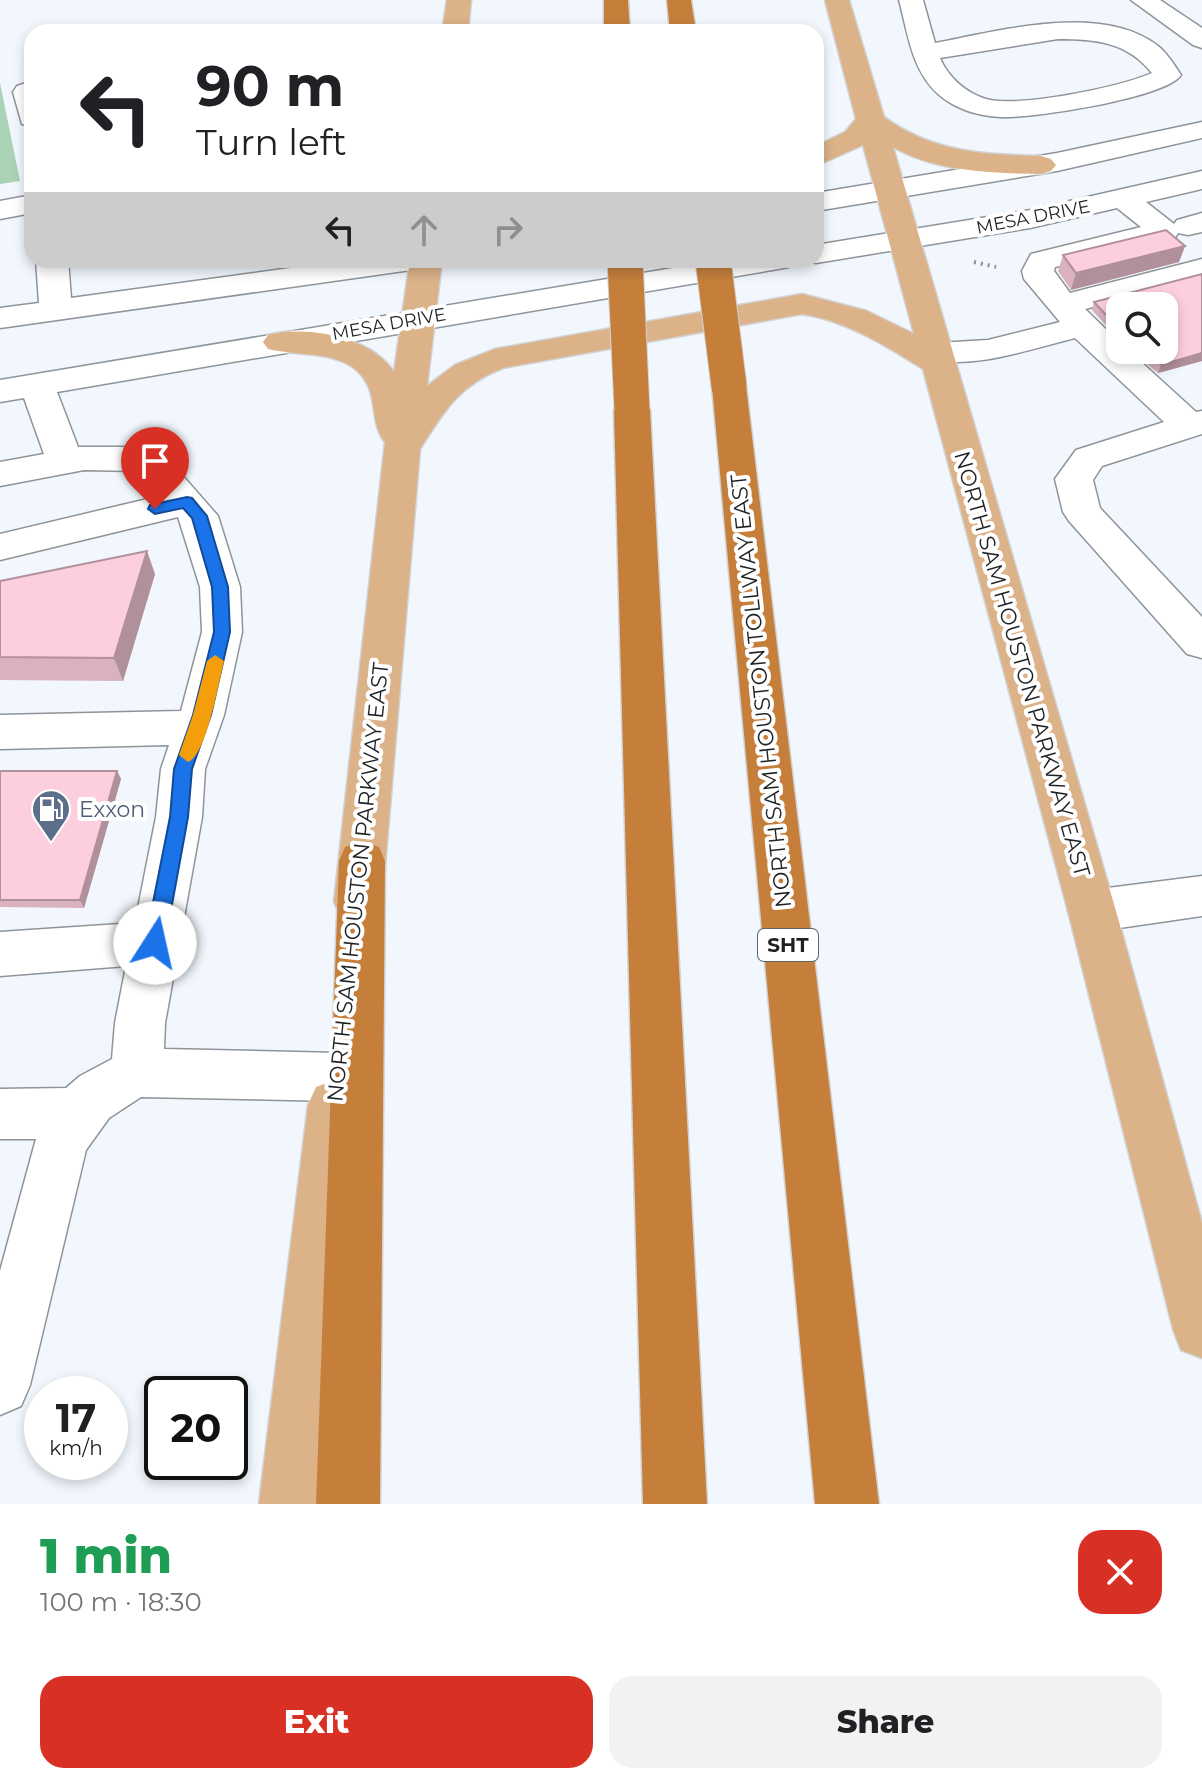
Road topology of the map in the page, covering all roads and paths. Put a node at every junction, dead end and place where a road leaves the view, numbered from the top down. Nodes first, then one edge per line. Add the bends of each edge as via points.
1 (459, 0) edge
2 (616, 0) edge
3 (679, 0) edge
4 (837, 0) edge
5 (911, 0) edge
6 (1143, 0) edge
7 (456, 24) edge
8 (617, 24) edge
9 (682, 24) edge
10 (1202, 40) edge
11 (927, 53) junction
12 (870, 120) junction
13 (1202, 130) edge
14 (1172, 137) junction
15 (824, 153) edge
16 (1202, 160) edge
17 (1041, 165) junction
18 (1202, 180) edge
19 (889, 192) junction
20 (1124, 199) junction
21 (824, 201) edge
22 (24, 206) edge
23 (0, 210) edge
24 (905, 239) junction
25 (1179, 245) edge
26 (824, 253) edge
27 (966, 260) dead end
28 (996, 267) dead end
29 (53, 268) edge
30 (359, 268) edge
31 (425, 268) edge
32 (625, 268) edge
33 (714, 268) edge
34 (728, 268) edge
35 (1107, 270) junction
36 (56, 309) junction
37 (1072, 315) junction
38 (0, 318) edge
39 (419, 318) junction
40 (280, 342) junction
41 (935, 357) junction
42 (36, 383) junction
43 (0, 391) edge
44 (1195, 424) edge
45 (401, 455) junction
46 (65, 462) junction
47 (0, 474) edge
48 (187, 502) junction
49 (0, 547) edge
50 (1194, 621) edge
51 (198, 728) junction
52 (0, 732) edge
53 (362, 861) junction
54 (1202, 896) edge
55 (1092, 911) junction
56 (155, 943) junction
57 (0, 954) edge
58 (137, 1073) junction
59 (338, 1077) junction
60 (76, 1113) junction
61 (0, 1114) edge
62 (7, 1328) edge
63 (1202, 1329) edge
64 (0, 1385) edge
65 (291, 1504) edge
66 (348, 1504) edge
67 (675, 1504) edge
68 (847, 1504) edge

1 - 7 main road
2 - 8 highway
3 - 9 highway
4 - 12 main road, NORTH SAM HOUSTON PARKWAY EAST
5 - 11 street
6 - 10 street
11 - 11 street via 945,84 986,110 1018,110 1180,77 1134,42 1092,27 1062,27
12 - 15 main road via 855,138
12 - 17 main road via 911,148 934,155
12 - 19 main road, NORTH SAM HOUSTON PARKWAY EAST
13 - 14 street
14 - 16 street
14 - 17 street
17 - 19 street
18 - 20 street, MESA DRIVE
19 - 21 street
19 - 24 main road, NORTH SAM HOUSTON PARKWAY EAST
20 - 24 street, MESA DRIVE
20 - 25 street
22 - 23 street
24 - 26 street, MESA DRIVE
24 - 41 main road, NORTH SAM HOUSTON PARKWAY EAST
25 - 35 street
25 - 35 street
27 - 28 path
29 - 36 street
30 - 36 street
31 - 39 main road, NORTH SAM HOUSTON PARKWAY EAST
32 - 67 highway, bridge
33 - 68 highway, NORTH SAM HOUSTON TOLLWAY EAST / SHT, bridge
34 - 39 street, MESA DRIVE
35 - 37 street
35 - 37 street via 1042,261 1040,279
36 - 38 street
37 - 41 street via 988,350
37 - 44 street
39 - 40 street, MESA DRIVE
39 - 45 main road, NORTH SAM HOUSTON PARKWAY EAST
40 - 42 street, MESA DRIVE
40 - 45 main road via 327,345 367,362 385,385
41 - 45 main road via 828,307 802,304 522,352 470,368 417,417
41 - 55 main road, NORTH SAM HOUSTON PARKWAY EAST
42 - 43 street, MESA DRIVE
42 - 46 street
44 - 50 street via 1089,458 1074,479 1082,512
45 - 53 main road, NORTH SAM HOUSTON PARKWAY EAST
46 - 47 street
46 - 48 street via 148,459
48 - 49 street
48 - 51 street via 199,516 220,587 222,632
51 - 52 street
51 - 56 street via 183,769
53 - 59 main road, NORTH SAM HOUSTON PARKWAY EAST
53 - 66 highway
54 - 55 street
55 - 63 main road, NORTH SAM HOUSTON PARKWAY EAST
56 - 57 street
56 - 58 street
58 - 59 street
58 - 60 street via 99,1091
59 - 65 main road, NORTH SAM HOUSTON PARKWAY EAST
60 - 61 street
60 - 62 street via 60,1145
62 - 64 street

